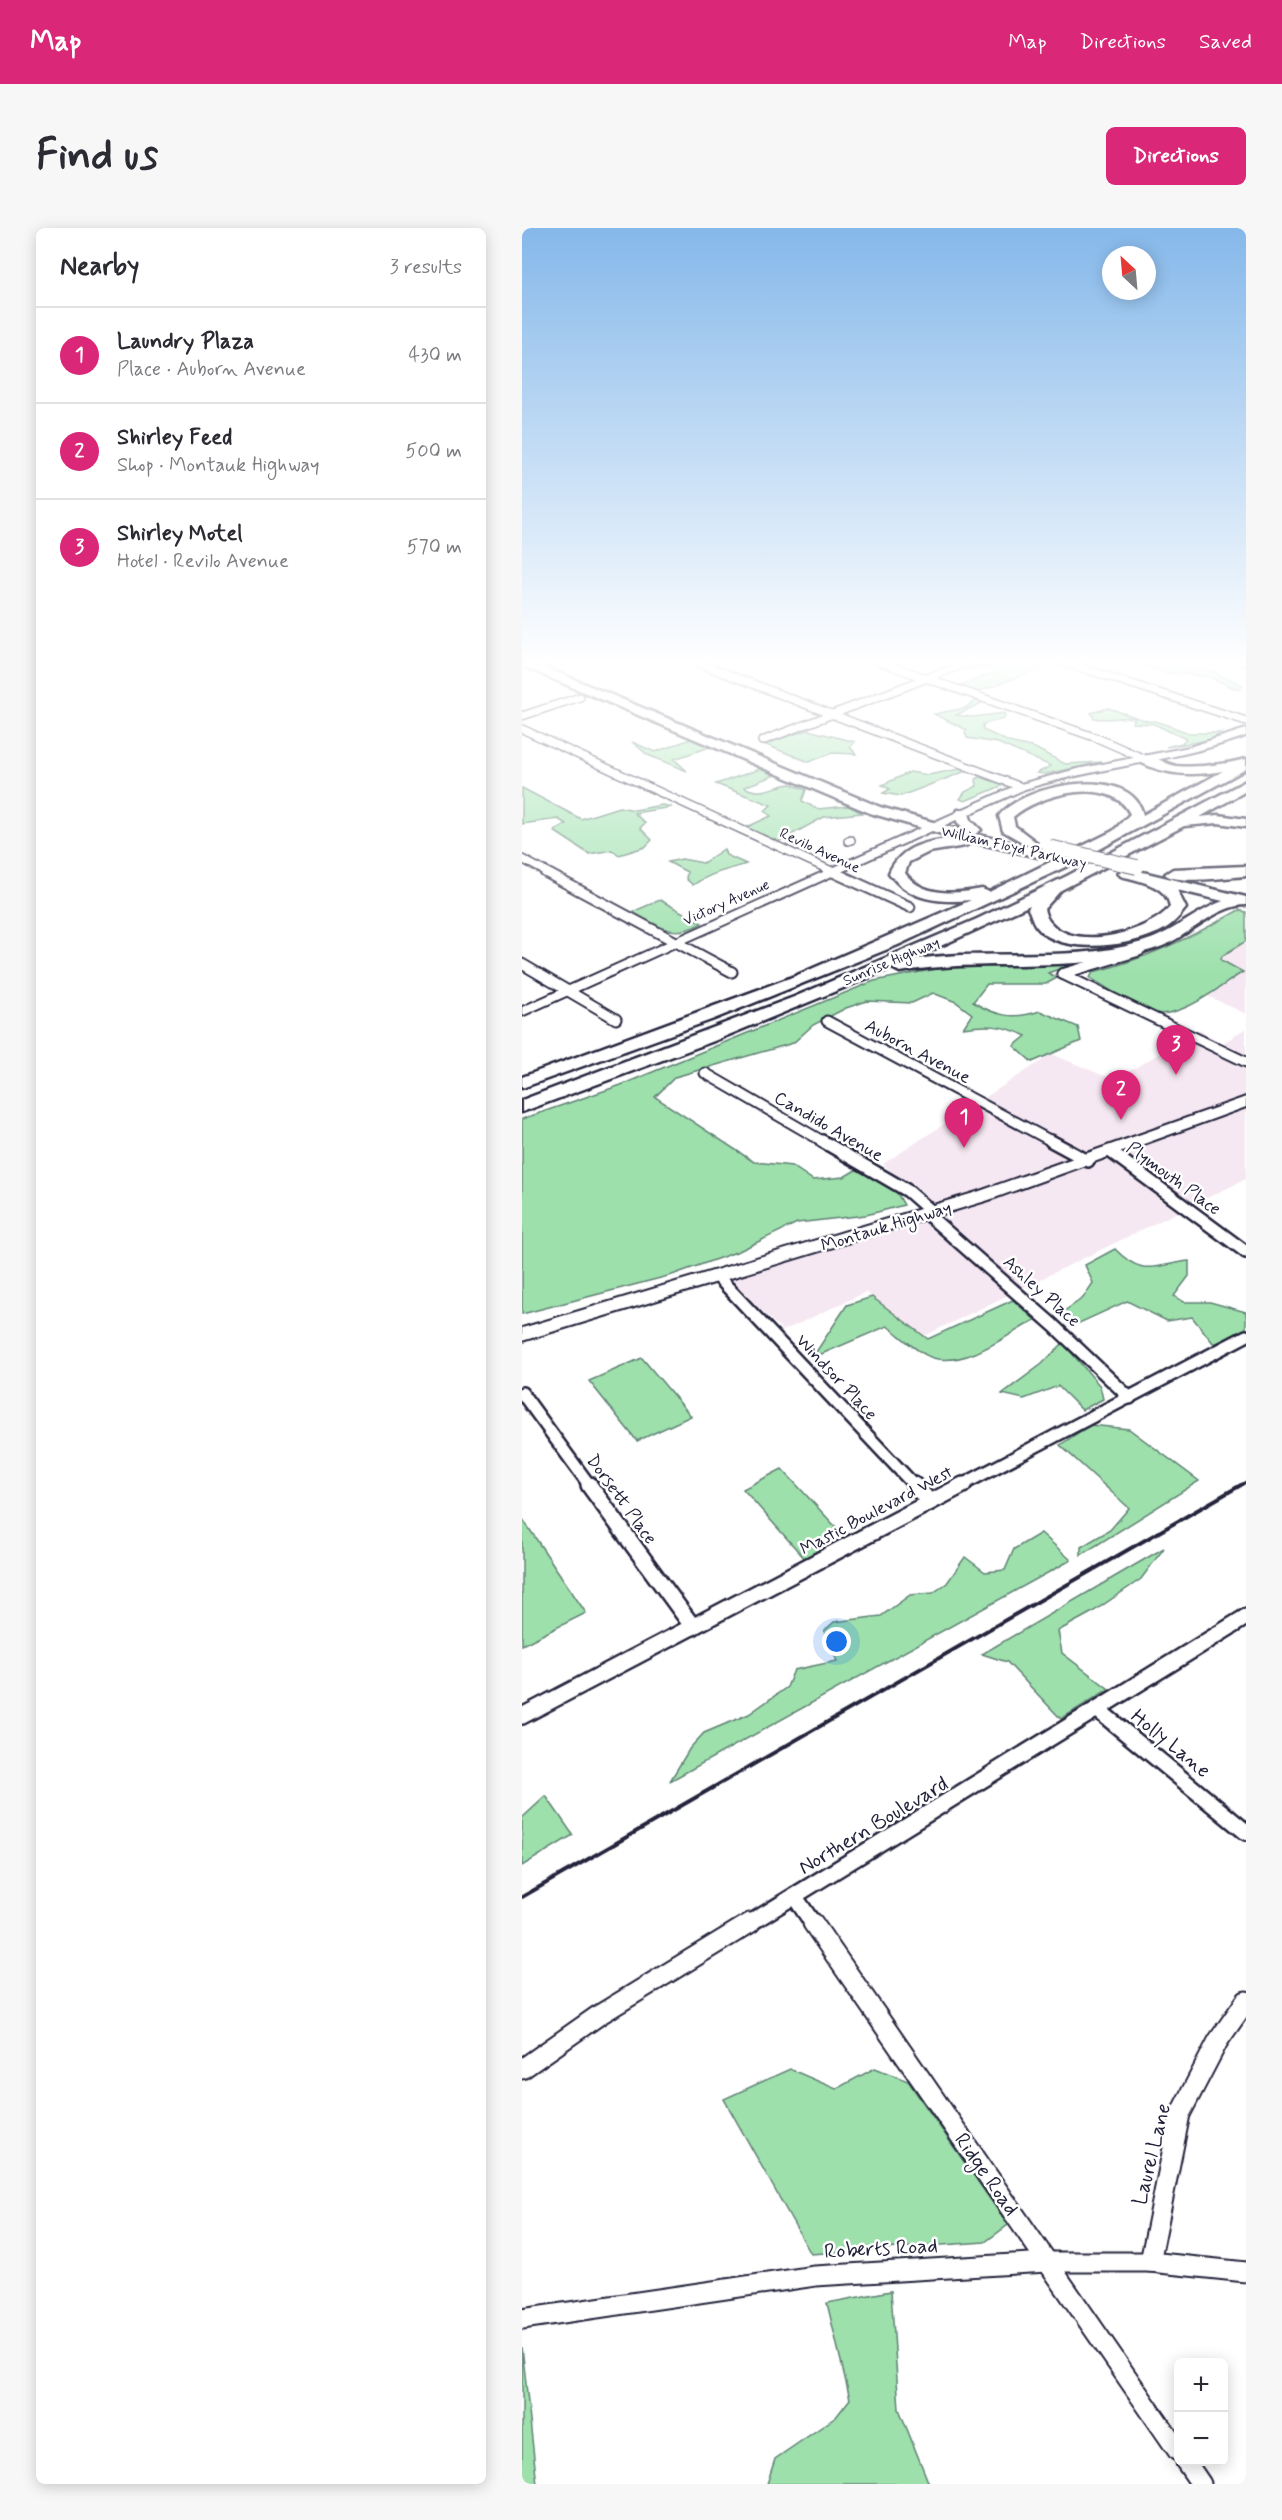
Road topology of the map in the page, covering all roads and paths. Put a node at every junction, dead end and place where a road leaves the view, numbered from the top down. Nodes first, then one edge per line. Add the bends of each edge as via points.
1 (603, 766) edge
2 (769, 766) edge
3 (801, 766) edge
4 (966, 766) edge
5 (1107, 766) edge
6 (1164, 766) edge
7 (1222, 766) edge
8 (1240, 766) edge
9 (1246, 785) edge
10 (1021, 788) junction
11 (963, 813) junction
12 (1246, 823) edge
13 (937, 825) junction
14 (974, 830) junction
15 (1157, 835) junction
16 (1106, 840) junction
17 (997, 844) junction
18 (1038, 848) junction
19 (522, 859) edge
20 (1246, 871) edge
21 (1137, 872) junction
22 (833, 873) junction
23 (1076, 877) junction
24 (1166, 877) junction
25 (1012, 886) junction
26 (1245, 897) edge
27 (910, 907) dead end
28 (678, 942) junction
29 (1155, 944) junction
30 (522, 964) edge
31 (732, 972) dead end
32 (827, 989) junction
33 (568, 991) junction
34 (522, 1012) edge
35 (616, 1020) dead end
36 (827, 1021) dead end
37 (1246, 1062) edge
38 (705, 1073) dead end
39 (522, 1083) edge
40 (1246, 1102) edge
41 (522, 1106) edge
42 (1111, 1152) junction
43 (1088, 1161) junction
44 (929, 1213) junction
45 (1246, 1252) edge
46 (718, 1277) junction
47 (522, 1335) edge
48 (1246, 1336) edge
49 (522, 1393) edge
50 (1130, 1398) junction
51 (930, 1502) junction
52 (1246, 1617) edge
53 (693, 1627) junction
54 (1098, 1710) junction
55 (522, 1716) edge
56 (1246, 1832) edge
57 (795, 1897) junction
58 (1246, 2001) edge
59 (522, 2069) edge
60 (1048, 2262) junction
61 (1150, 2262) junction
62 (1246, 2272) edge
63 (522, 2319) edge
64 (1174, 2444) edge
65 (1189, 2466) edge
66 (1201, 2484) edge

1 - 22 street, Revilo Avenue
2 - 13 highway, William Floyd Parkway via 854,802
3 - 13 highway, William Floyd Parkway
4 - 10 street
5 - 10 street, Victory Avenue
6 - 7 highway via 1194,770
8 - 16 highway, Sunrise Highway
9 - 15 highway, Sunrise Highway
10 - 11 street, Victory Avenue
11 - 13 street, Victory Avenue
11 - 14 highway via 964,822
12 - 15 highway via 1199,821
13 - 14 highway, William Floyd Parkway
13 - 17 highway, William Floyd Parkway
13 - 22 street, Victory Avenue
14 - 18 highway, William Floyd Parkway
15 - 23 highway, Sunrise Highway
16 - 18 highway via 1133,821 1137,809 1117,794 1074,788 1043,794 1008,812 1008,828
16 - 25 highway, Sunrise Highway
17 - 18 highway, William Floyd Parkway
17 - 25 highway via 928,847 902,860 897,873 911,887 938,896 968,896
18 - 21 highway, William Floyd Parkway
19 - 28 street
20 - 24 highway
21 - 23 highway via 1174,895 1178,904 1174,914 1140,935 1103,942 1058,934 1037,915 1041,900
21 - 24 highway, William Floyd Parkway
22 - 27 street, Revilo Avenue
22 - 28 street, Victory Avenue
23 - 32 highway, Sunrise Highway
24 - 26 highway
25 - 39 highway, Sunrise Highway via 776,988
26 - 29 highway
28 - 31 street
28 - 33 street, Victory Avenue
29 - 32 highway via 1097,955 918,963
29 - 37 street via 1062,974
30 - 33 street
32 - 41 highway, Sunrise Highway
33 - 34 street, Victory Avenue
33 - 35 street
36 - 43 street, Auborn Avenue
38 - 44 street, Candido Avenue via 908,1191
40 - 42 main road, Montauk Highway
42 - 43 main road, Montauk Highway
42 - 45 street, Plymouth Place
43 - 44 main road, Montauk Highway
44 - 46 main road, Montauk Highway
44 - 50 street, Ashley Place
46 - 47 main road, Montauk Highway
46 - 51 street, Windsor Place
48 - 50 street, Mastic Boulevard West
49 - 53 street, Dorsett Place
50 - 51 street, Mastic Boulevard West
51 - 53 street, Mastic Boulevard West
52 - 54 street, Northern Boulevard
53 - 55 street, Mastic Boulevard West
54 - 56 street, Holly Lane
54 - 57 street, Northern Boulevard
57 - 59 street, Northern Boulevard via 599,2015
57 - 60 street, Ridge Road
58 - 61 street, Laurel Lane via 1218,2041 1180,2114
60 - 61 street, Roberts Road
60 - 63 street, Roberts Road via 815,2276
60 - 64 street, Ridge Road
61 - 62 street, Roberts Road
65 - 66 street

